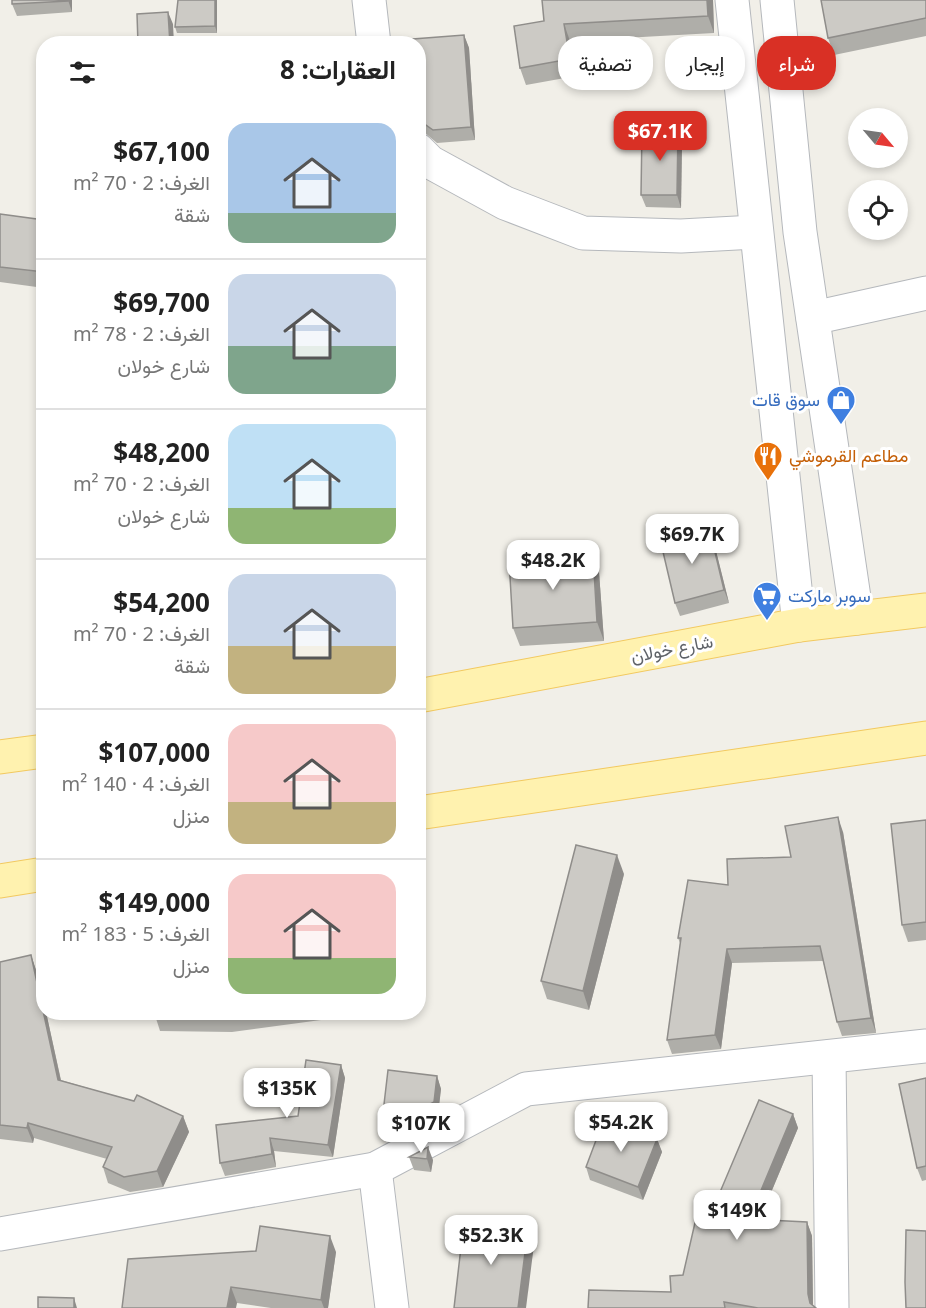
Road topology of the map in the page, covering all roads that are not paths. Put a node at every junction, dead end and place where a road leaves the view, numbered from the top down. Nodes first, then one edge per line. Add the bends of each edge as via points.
1 (369, 0) edge
2 (732, 0) edge
3 (777, 0) edge
4 (373, 36) edge
5 (426, 158) edge
6 (755, 232) junction
7 (926, 292) edge
8 (813, 318) junction
9 (926, 610) edge
10 (857, 618) junction
11 (799, 625) junction
12 (426, 695) edge
13 (926, 738) edge
14 (36, 751) edge
15 (0, 757) edge
16 (426, 812) edge
17 (36, 875) edge
18 (0, 881) edge
19 (926, 1046) edge
20 (829, 1057) junction
21 (375, 1169) junction
22 (0, 1234) edge
23 (392, 1308) edge
24 (832, 1308) edge

1 - 4 street
2 - 6 street
3 - 8 street via 800,232
5 - 6 street via 505,203 583,233 681,236
6 - 11 street
7 - 8 street
8 - 10 street
9 - 10 main road, شارع خولان
10 - 11 main road, شارع خولان
11 - 12 main road, شارع خولان
13 - 16 main road
14 - 15 main road
17 - 18 main road
19 - 20 street
20 - 21 street via 526,1089
20 - 24 street
21 - 22 street
21 - 23 street

